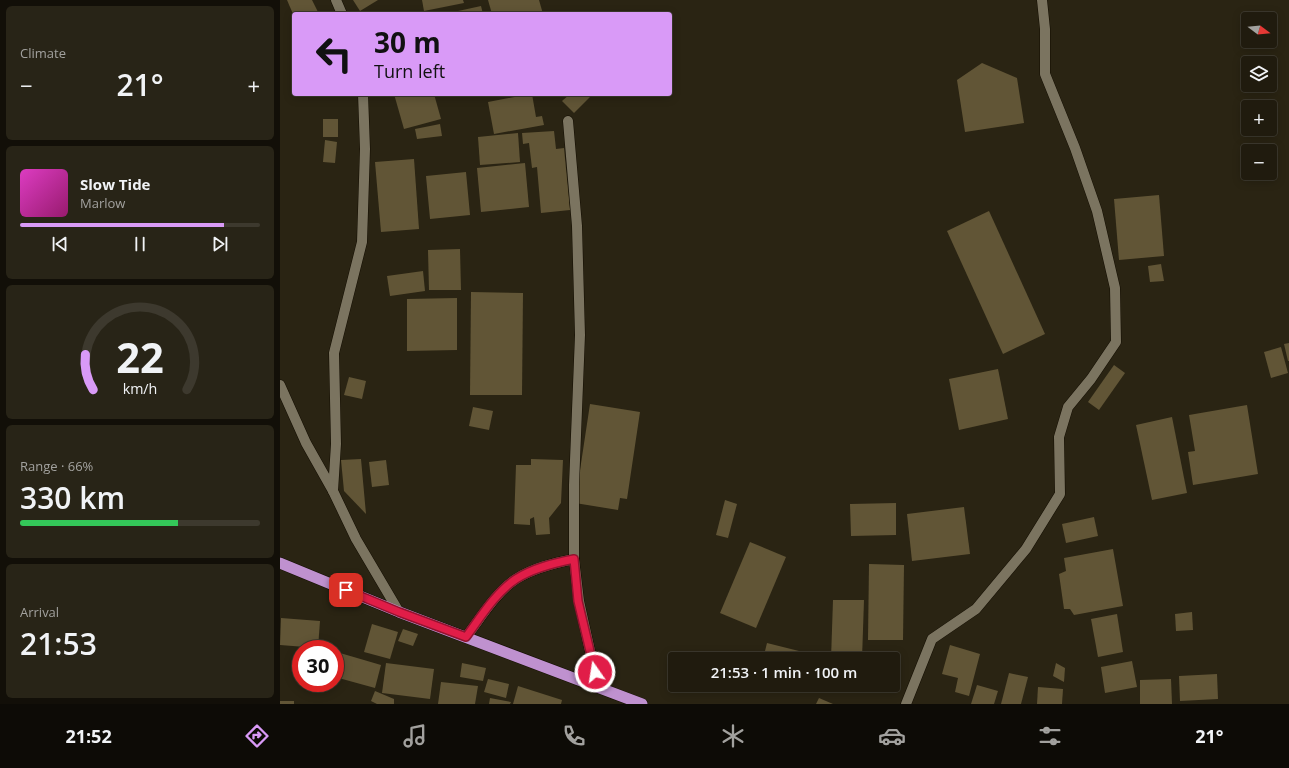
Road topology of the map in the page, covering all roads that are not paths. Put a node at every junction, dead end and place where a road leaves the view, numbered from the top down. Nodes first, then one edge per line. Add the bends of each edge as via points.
1 (336, 0) edge
2 (1042, 0) edge
3 (341, 12) edge
4 (363, 96) edge
5 (568, 121) dead end
6 (280, 385) edge
7 (333, 491) junction
8 (574, 559) junction
9 (280, 563) edge
10 (399, 612) junction
11 (466, 637) junction
12 (598, 687) junction
13 (642, 704) edge
14 (906, 704) edge

1 - 3 street
2 - 14 street via 1045,74 1097,211 1115,288 1116,342 1068,407 1059,437 1060,494 1026,549 976,608 932,638
4 - 7 street via 365,149 362,242 334,353 336,444
5 - 8 street via 577,226 580,335
6 - 7 street via 306,443
7 - 10 street via 356,539
8 - 11 street via 557,562 516,580 494,600
8 - 12 street via 578,601
9 - 10 highway
10 - 11 highway
11 - 12 highway
12 - 13 highway

